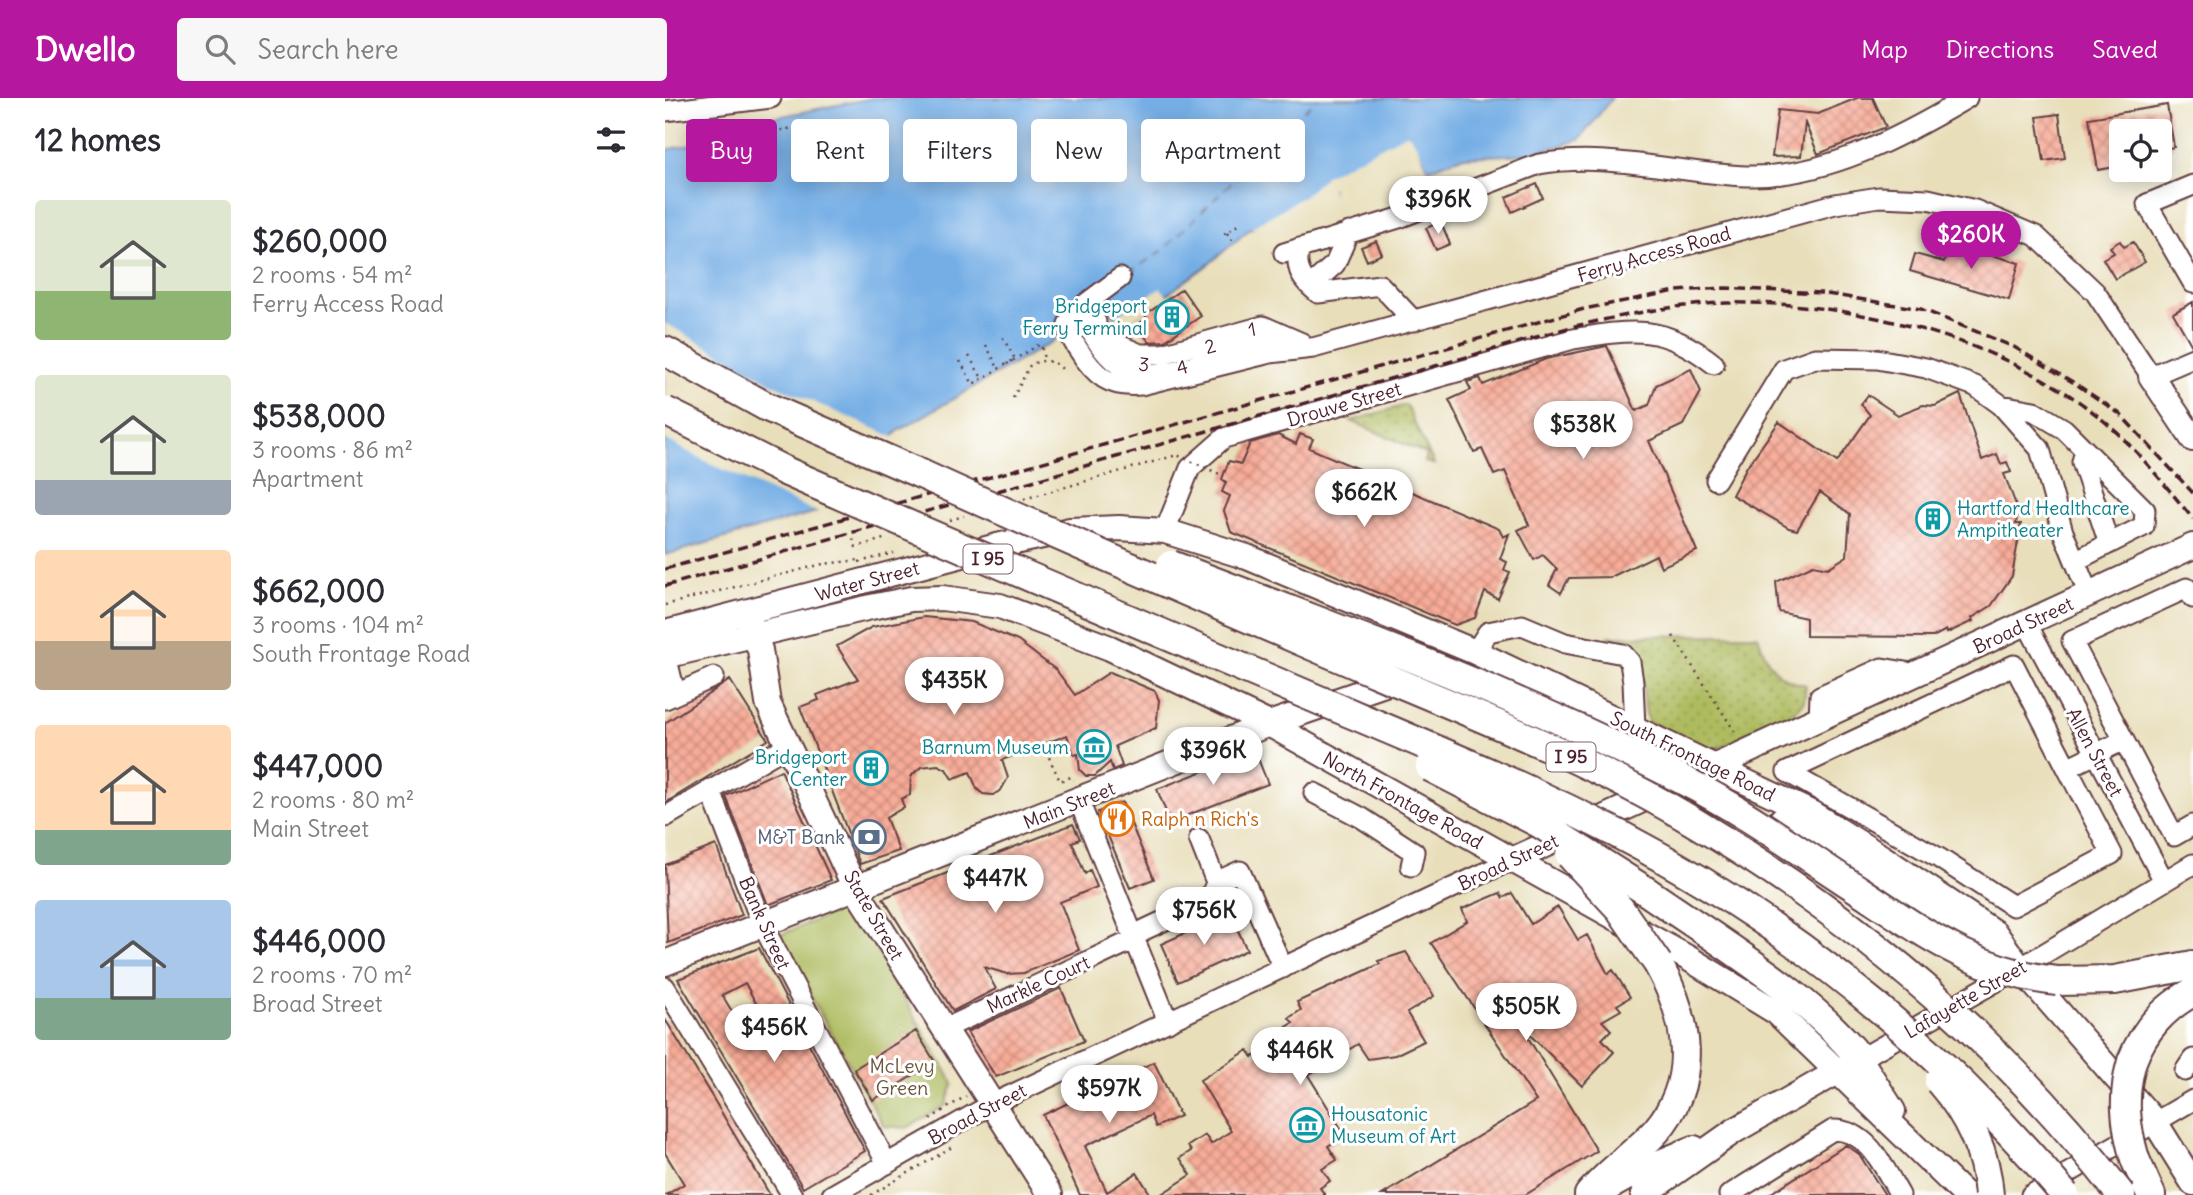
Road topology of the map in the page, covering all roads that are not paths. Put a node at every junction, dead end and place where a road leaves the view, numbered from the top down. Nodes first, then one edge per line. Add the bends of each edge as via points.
1 (771, 98) edge
2 (1967, 98) edge
3 (665, 111) edge
4 (2193, 185) edge
5 (1349, 232) junction
6 (1120, 278) dead end
7 (2193, 283) edge
8 (1310, 286) junction
9 (1081, 307) junction
10 (1414, 321) junction
11 (1313, 348) junction
12 (665, 351) edge
13 (2193, 359) edge
14 (1714, 363) dead end
15 (2151, 376) junction
16 (2001, 405) junction
17 (665, 411) edge
18 (2193, 439) edge
19 (2085, 450) junction
20 (921, 474) junction
21 (1716, 480) dead end
22 (1070, 530) joint
23 (1165, 531) junction
24 (2109, 544) junction
25 (2193, 547) edge
26 (2075, 561) junction
27 (2089, 595) junction
28 (2193, 598) edge
29 (885, 605) joint
30 (746, 612) junction
31 (2027, 624) junction
32 (755, 636) junction
33 (665, 648) edge
34 (1475, 652) junction
35 (2084, 664) junction
36 (714, 677) dead end
37 (2059, 684) junction
38 (670, 696) edge
39 (1315, 698) junction
40 (2033, 702) junction
41 (1269, 724) junction
42 (1629, 739) junction
43 (2124, 740) junction
44 (787, 746) junction
45 (2096, 754) junction
46 (1716, 766) junction
47 (2067, 768) junction
48 (710, 789) junction
49 (1314, 793) dead end
50 (1077, 794) junction
51 (1485, 794) junction
52 (665, 817) edge
53 (2193, 825) edge
54 (1199, 839) dead end
55 (1512, 860) junction
56 (2193, 864) edge
57 (1411, 866) dead end
58 (2164, 881) junction
59 (1216, 882) junction
60 (856, 888) junction
61 (1752, 914) junction
62 (762, 924) junction
63 (1133, 940) junction
64 (665, 963) edge
65 (2193, 965) edge
66 (1283, 968) junction
67 (2020, 968) junction
68 (665, 987) edge
69 (2193, 992) edge
70 (1168, 1022) junction
71 (944, 1029) junction
72 (1850, 1065) junction
73 (2193, 1100) edge
74 (992, 1104) junction
75 (2155, 1122) junction
76 (887, 1164) junction
77 (2193, 1183) edge
78 (1649, 1187) edge
79 (792, 1195) edge
80 (832, 1195) edge
81 (1050, 1195) edge
82 (1589, 1195) edge
83 (1596, 1195) edge
84 (1729, 1195) edge
85 (1900, 1195) edge
86 (1965, 1195) edge
87 (1989, 1195) edge
88 (2031, 1195) edge
89 (2065, 1195) edge
90 (2121, 1195) edge
91 (2151, 1195) edge

1 - 3 street
2 - 5 street via 1849,158 1813,169 1748,176 1608,160 1553,161 1399,219
4 - 7 street via 2147,204
5 - 8 street via 1335,264
5 - 8 street via 1291,251 1302,279
6 - 9 street
8 - 10 street via 1318,293 1376,283
9 - 11 street, 2 via 1123,354 1145,360 1168,359 1259,333
9 - 11 street, 4 via 1108,355 1141,372 1168,371 1261,345
9 - 11 street, Ferry Access Road via 1069,318 1067,328 1087,363 1109,383 1131,386 1269,353
10 - 11 street, Ferry Access Road
10 - 15 street, Ferry Access Road via 1835,204 1908,196 1975,211 2036,236 2095,292
12 - 20 highway, I 95 via 767,407
13 - 15 street
14 - 23 street, Drouve Street via 1661,333 1608,333 1224,438 1189,468
15 - 18 main road, Ferry Access Road
16 - 19 street via 2034,411 2064,429
16 - 21 street via 1975,386 1926,368 1877,359 1815,358 1784,369
16 - 26 street via 2040,449
17 - 39 highway, I 95, bridge via 808,482
19 - 24 street via 2082,462
19 - 24 street via 2145,510 2144,526
20 - 42 highway, bridge via 1023,508 1492,691
20 - 90 highway, I 95, bridge via 1565,754 1702,826 1812,898 1942,1002 2025,1084
22 - 23 main road, South Frontage Road
22 - 30 main road, Water Street
23 - 34 main road, South Frontage Road via 1337,586
24 - 26 street
25 - 27 main road, Broad Street
26 - 27 street
27 - 31 main road, Broad Street
28 - 35 street via 2187,588 2072,641
29 - 32 main road, Water Street
29 - 41 main road, North Frontage Road via 942,598 1000,606 1110,648
30 - 32 main road, State Street
30 - 33 main road, Water Street
31 - 37 street, Allen Street
31 - 46 main road, Broad Street
32 - 33 main road, Water Street
32 - 44 main road, State Street via 768,704
33 - 38 street
34 - 41 main road, Main Street
34 - 42 main road, South Frontage Road
34 - 42 street via 1488,632 1522,625 1572,645 1623,654 1630,662 1633,682
35 - 37 street
35 - 43 street
36 - 38 street
37 - 40 street
37 - 45 street, Allen Street
39 - 51 highway, bridge via 1409,756
39 - 61 highway, I 95, bridge via 1582,816
40 - 47 street
40 - 47 street via 2014,665 1787,772 1940,858 2013,906 2112,855
41 - 50 main road, Main Street
41 - 55 main road, North Frontage Road
42 - 46 main road, South Frontage Road
42 - 65 highway, bridge via 1950,949 1999,970 2057,981 2115,980
42 - 67 highway, bridge via 1830,847
43 - 45 street
43 - 53 street via 2174,836
44 - 48 street
44 - 60 main road, State Street
45 - 47 street
45 - 58 street, Allen Street
46 - 55 main road, Broad Street
46 - 67 main road, South Frontage Road via 1811,813 1883,858 1995,933
48 - 52 street
48 - 62 street, Bank Street
49 - 57 street via 1414,852
50 - 60 main road, Main Street
50 - 63 street
51 - 72 highway, bridge via 1566,838 1801,1002 1847,1042
51 - 82 highway, bridge via 1583,867 1620,909 1658,964 1683,1022 1686,1059 1682,1081 1663,1122
54 - 59 street
55 - 66 street, Broad Street
55 - 72 main road, North Frontage Road via 1776,1012
56 - 58 street, Lafayette Street
58 - 67 street, Lafayette Street
59 - 63 street, Markle Court via 1210,899 1144,930
59 - 66 street via 1240,871
60 - 62 main road, Main Street
60 - 71 main road, State Street
61 - 87 highway, bridge via 1910,1052 1950,1093 1978,1142
61 - 89 highway, I 95, bridge via 1832,969 1906,1030 1991,1112
62 - 64 main road, Main Street
62 - 76 street, Bank Street
63 - 70 street
63 - 71 street, Markle Court
66 - 70 street, Broad Street
67 - 72 street, Lafayette Street
67 - 75 main road, South Frontage Road
68 - 79 street
69 - 91 highway, bridge via 2152,1024 2132,1061 2125,1088 2125,1115 2135,1159
70 - 74 street, Broad Street
71 - 74 main road, State Street
72 - 78 main road, Lafayette Street via 1734,1131
72 - 86 main road, North Frontage Road via 1885,1095 1905,1134
73 - 75 street
74 - 76 street, Broad Street
74 - 81 main road, State Street
75 - 77 main road, South Frontage Road
75 - 88 street
76 - 80 street, Broad Street
78 - 83 main road, Lafayette Street
84 - 85 street via 1833,1130 1847,1130 1871,1149

